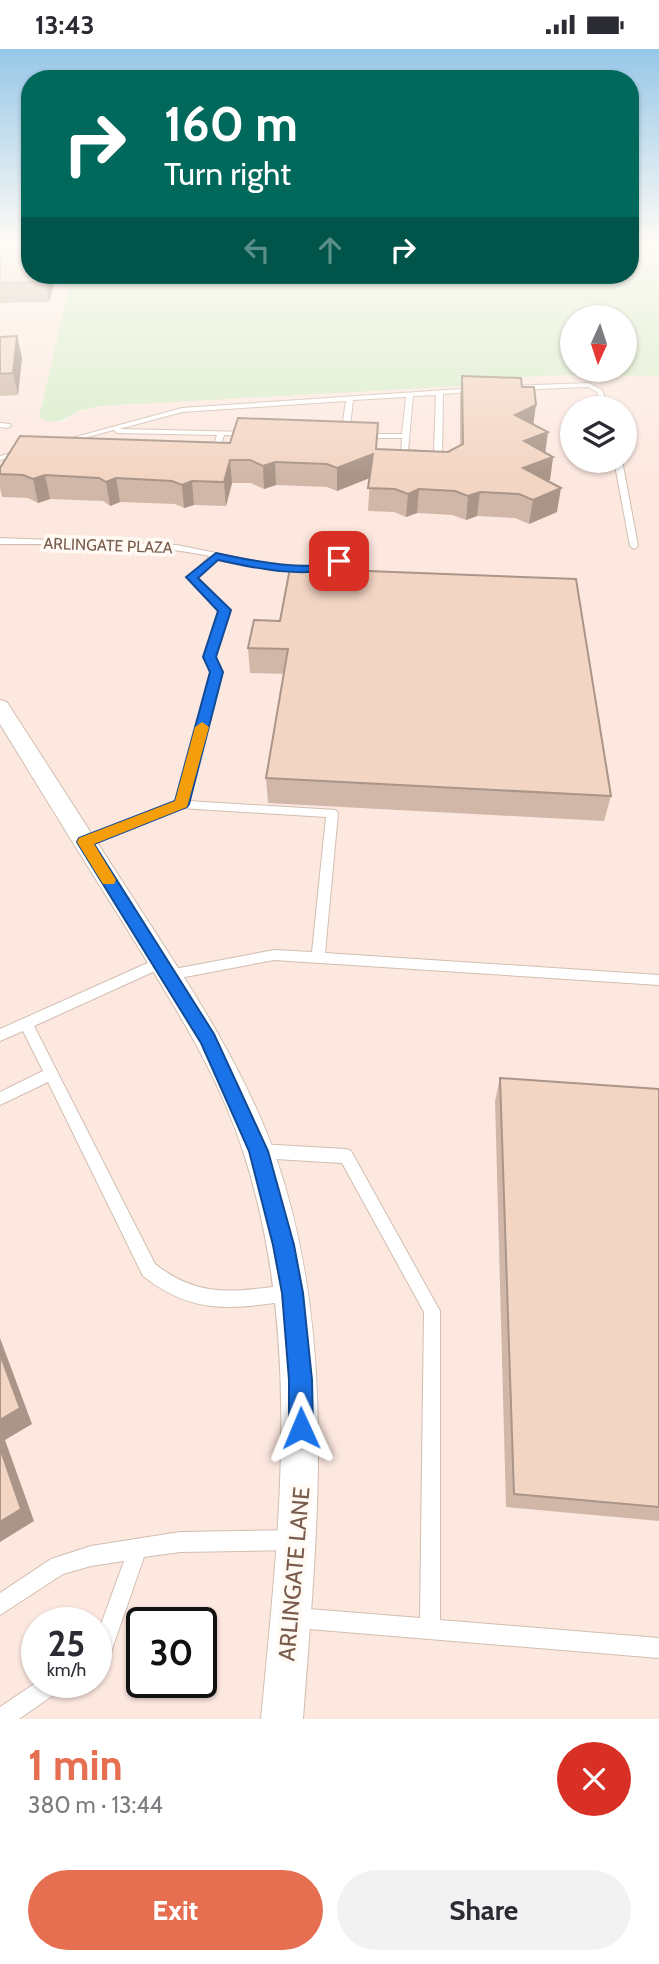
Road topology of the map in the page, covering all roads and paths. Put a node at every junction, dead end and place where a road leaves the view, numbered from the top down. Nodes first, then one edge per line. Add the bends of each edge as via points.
1 (492, 389) edge
2 (479, 390) edge
3 (440, 393) junction
4 (410, 394) junction
5 (602, 396) edge
6 (350, 398) junction
7 (282, 403) junction
8 (280, 413) dead end
9 (103, 431) junction
10 (221, 433) junction
11 (263, 434) edge
12 (331, 435) edge
13 (345, 435) junction
14 (407, 436) junction
15 (75, 449) edge
16 (30, 450) edge
17 (0, 458) edge
18 (200, 459) edge
19 (620, 473) edge
20 (0, 541) edge
21 (634, 546) dead end
22 (216, 556) junction
23 (339, 561) dead end
24 (0, 707) edge
25 (181, 804) junction
26 (84, 842) junction
27 (318, 958) junction
28 (165, 969) junction
29 (659, 980) edge
30 (26, 1023) junction
31 (0, 1035) edge
32 (51, 1074) junction
33 (0, 1099) edge
34 (259, 1151) junction
35 (293, 1293) junction
36 (297, 1540) junction
37 (138, 1548) junction
38 (0, 1605) edge
39 (290, 1618) junction
40 (112, 1622) edge
41 (430, 1629) junction
42 (659, 1648) edge
43 (32, 1698) edge
44 (1, 1719) edge
45 (282, 1719) edge

1 - 5 lane via 589,385
2 - 3 lane
3 - 4 lane
3 - 14 lane via 438,455 404,452
4 - 6 lane
4 - 14 lane
6 - 7 lane
6 - 13 lane
7 - 8 lane
7 - 9 lane via 182,410
9 - 10 lane
9 - 15 lane via 57,443
10 - 11 lane
10 - 18 lane via 213,460
12 - 13 lane
13 - 14 lane
16 - 17 lane
19 - 21 lane
20 - 22 lane, ARLINGATE PLAZA via 180,548
22 - 23 lane, ARLINGATE PLAZA via 297,568 326,568
22 - 25 lane via 192,577 225,610 209,657 217,672
24 - 26 street, ARLINGATE LANE
25 - 26 lane
25 - 27 lane via 332,813
26 - 28 street, ARLINGATE LANE
27 - 28 lane via 274,955
27 - 29 lane
28 - 30 lane
28 - 34 street, ARLINGATE LANE via 208,1039
30 - 31 lane
30 - 32 lane
32 - 33 lane
32 - 35 lane via 141,1258 160,1281 190,1296 209,1299
34 - 35 street, ARLINGATE LANE
34 - 41 lane via 346,1156 432,1311
35 - 36 street, ARLINGATE LANE via 302,1476
36 - 37 lane via 191,1541
36 - 39 street, ARLINGATE LANE
37 - 38 lane via 58,1566
37 - 40 lane
39 - 41 lane
39 - 45 street, ARLINGATE LANE
41 - 42 lane
43 - 44 lane

